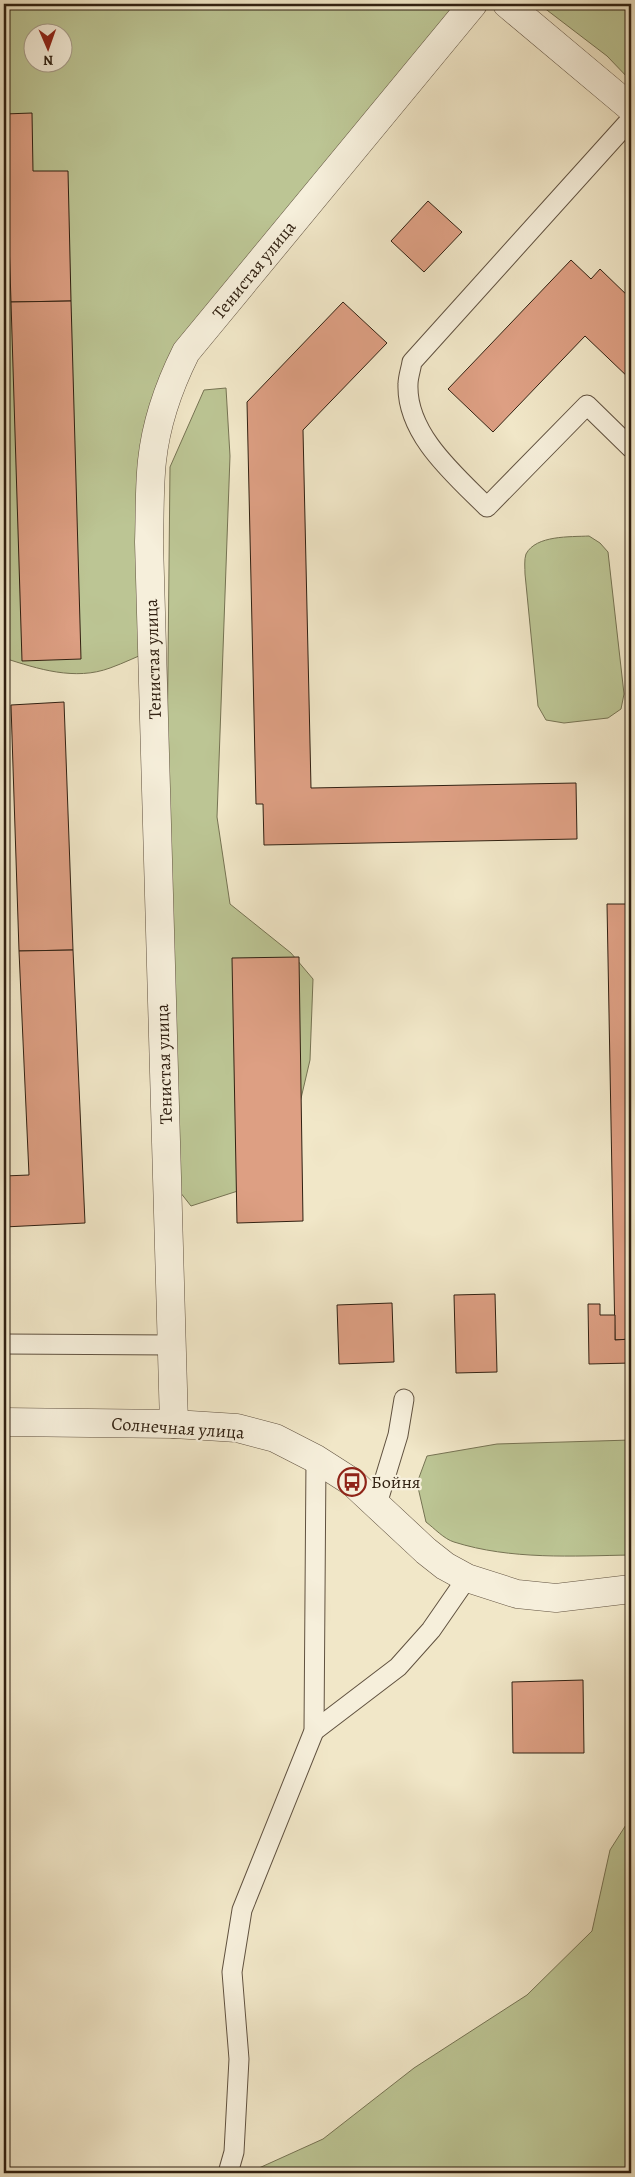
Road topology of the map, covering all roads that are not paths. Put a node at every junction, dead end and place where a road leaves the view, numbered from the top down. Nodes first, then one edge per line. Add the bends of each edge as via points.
1 (473, 4) edge
2 (507, 4) edge
3 (631, 108) edge
4 (631, 119) edge
5 (631, 448) edge
6 (4, 1344) edge
7 (172, 1345) junction
8 (404, 1399) dead end
9 (4, 1422) edge
10 (174, 1424) junction
11 (316, 1459) junction
12 (377, 1504) junction
13 (467, 1578) junction
14 (631, 1589) edge
15 (314, 1731) junction
16 (228, 2173) edge

1 - 7 street, Тенистая улица via 186,352 162,412 152,461 149,542
2 - 3 street
4 - 5 lane via 412,362 408,384 413,415 421,434 487,507 587,405
6 - 7 lane
7 - 10 street, Тенистая улица
8 - 12 lane via 398,1435
9 - 10 street, Солнечная улица
10 - 11 street, Солнечная улица via 238,1428 276,1438
11 - 12 street, Солнечная улица via 352,1482
11 - 15 lane
12 - 13 street, Солнечная улица via 426,1551
13 - 14 street, Солнечная улица via 517,1594 556,1598
13 - 15 lane via 431,1630 398,1667
15 - 16 lane via 242,1910 232,1972 239,2059 234,2152

